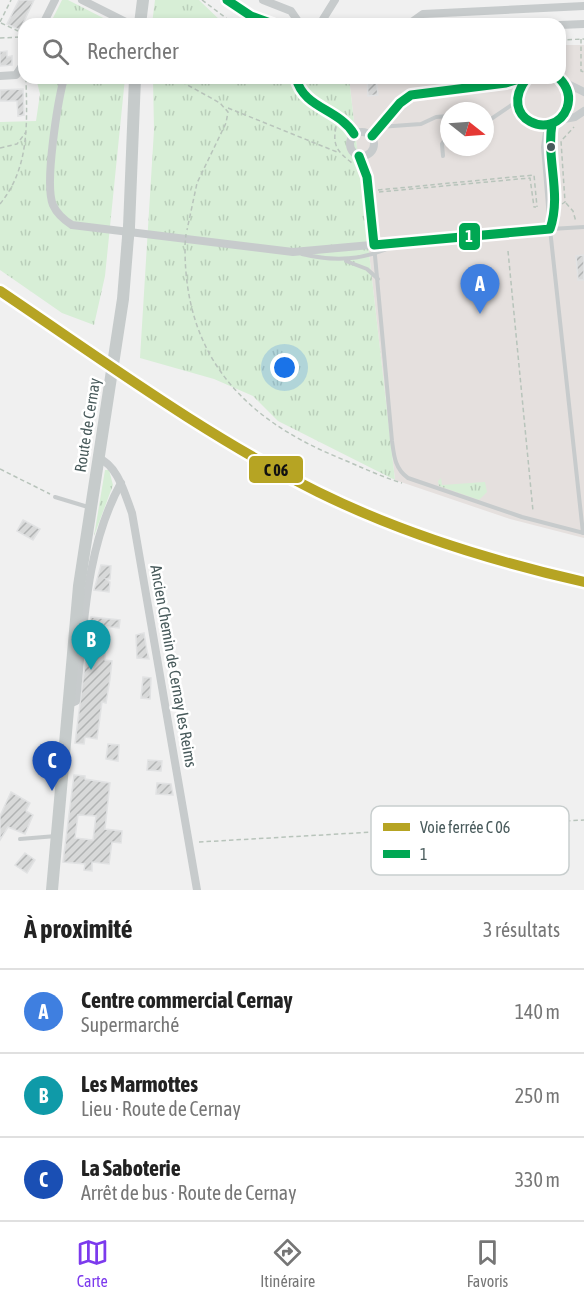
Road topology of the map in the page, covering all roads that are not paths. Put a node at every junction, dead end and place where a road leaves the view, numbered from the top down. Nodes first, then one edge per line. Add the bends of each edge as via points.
1 (55, 0) edge
2 (82, 0) edge
3 (143, 0) edge
4 (227, 0) edge
5 (263, 0) edge
6 (335, 0) edge
7 (552, 0) edge
8 (584, 6) edge
9 (541, 7) junction
10 (46, 18) edge
11 (118, 18) edge
12 (141, 18) edge
13 (258, 18) edge
14 (296, 18) edge
15 (324, 18) edge
16 (418, 18) edge
17 (584, 24) edge
18 (566, 25) edge
19 (18, 72) edge
20 (0, 76) edge
21 (566, 83) edge
22 (62, 84) edge
23 (134, 84) edge
24 (297, 84) edge
25 (498, 84) edge
26 (521, 84) edge
27 (563, 84) edge
28 (584, 92) edge
29 (516, 101) junction
30 (584, 111) edge
31 (440, 117) edge
32 (494, 117) edge
33 (552, 123) junction
34 (379, 127) junction
35 (354, 134) junction
36 (372, 136) junction
37 (359, 156) junction
38 (584, 226) edge
39 (550, 229) junction
40 (375, 250) junction
41 (292, 252) junction
42 (339, 260) junction
43 (378, 279) junction
44 (98, 458) junction
45 (121, 483) junction
46 (55, 497) road end
47 (90, 508) junction
48 (583, 533) edge
49 (67, 705) junction
50 (57, 836) junction
51 (20, 839) dead end
52 (52, 890) edge
53 (197, 890) edge

1 - 10 street
2 - 11 street
3 - 12 main road
4 - 13 street
5 - 14 street via 291,11
6 - 15 street
7 - 9 street
8 - 9 street
9 - 16 street via 423,14
17 - 18 street
19 - 20 street
21 - 28 street
22 - 41 street via 50,188 52,204 61,218 72,225
23 - 44 main road, Route de Cernay via 128,232
24 - 35 street via 307,101 341,116
25 - 34 lane via 411,95
26 - 29 street
27 - 33 street via 569,101
29 - 32 lane
29 - 33 street via 526,119
30 - 33 street
31 - 34 lane via 421,124
33 - 39 lane via 556,207
33 - 39 lane via 543,147
34 - 36 lane
35 - 36 street via 362,131
35 - 37 street via 349,144
36 - 37 street via 372,151
37 - 40 street via 367,177
38 - 39 lane
39 - 40 street via 469,235
39 - 48 lane
40 - 41 street
40 - 42 lane
40 - 43 lane
41 - 42 lane
42 - 43 lane via 356,263
43 - 48 lane via 392,441 401,473 522,517
44 - 45 street, Ancien Chemin de Cernay les Reims via 104,460
44 - 47 main road, Route de Cernay
45 - 49 street, Route de Cernay via 94,552 76,701
45 - 53 street, Ancien Chemin de Cernay les Reims via 132,513
46 - 47 lane
47 - 49 main road, Route de Cernay
49 - 50 main road, Route de Cernay
50 - 51 lane
50 - 52 main road, Route de Cernay

